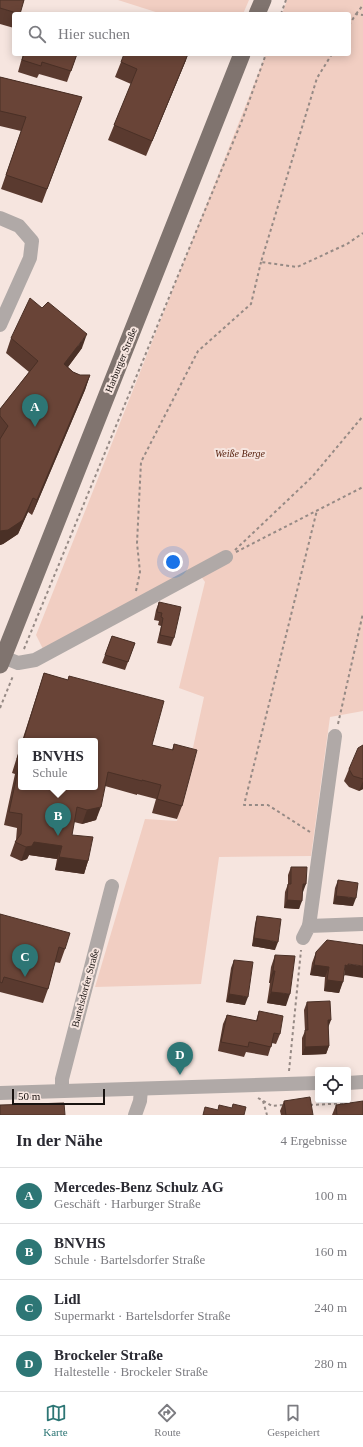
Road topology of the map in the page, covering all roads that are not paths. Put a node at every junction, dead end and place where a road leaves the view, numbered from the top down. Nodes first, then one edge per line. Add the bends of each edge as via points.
1 (263, 0) edge
2 (258, 12) edge
3 (241, 56) edge
4 (0, 218) edge
5 (0, 326) edge
6 (226, 557) road end
7 (7, 662) edge
8 (335, 736) road end
9 (112, 886) dead end
10 (363, 924) edge
11 (363, 1082) edge
12 (351, 1083) edge
13 (315, 1084) edge
14 (141, 1089) junction
15 (62, 1091) junction
16 (0, 1093) edge
17 (135, 1115) edge

1 - 2 main road
3 - 7 main road, Harburger Straße
4 - 5 street via 19,226 32,241 30,258
6 - 7 street via 35,660
8 - 10 street via 306,932
9 - 15 street, Bartelsdorfer Straße via 62,1079
11 - 12 street
13 - 14 street
14 - 15 street
14 - 17 street
15 - 16 street

